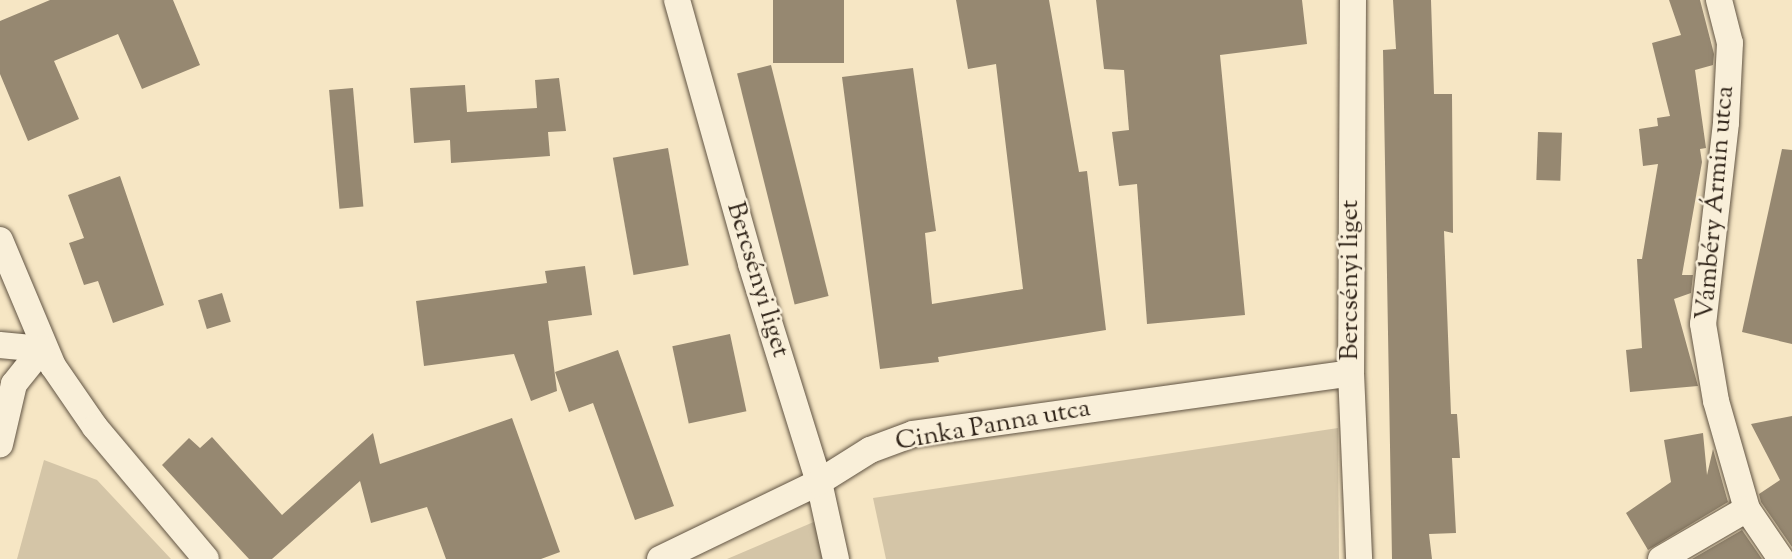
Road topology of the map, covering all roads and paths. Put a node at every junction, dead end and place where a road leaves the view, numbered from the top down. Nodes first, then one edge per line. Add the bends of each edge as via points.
1 (677, 0) edge
2 (1353, 0) edge
3 (1719, 0) edge
4 (0, 240) edge
5 (0, 345) edge
6 (42, 349) junction
7 (1351, 373) junction
8 (0, 444) edge
9 (819, 482) junction
10 (1747, 509) junction
11 (206, 559) edge
12 (660, 559) edge
13 (836, 559) edge
14 (1359, 559) edge
15 (1661, 559) edge
16 (1781, 559) edge

1 - 9 street, Bercsényi liget via 751,264
2 - 7 street, Bercsényi liget
3 - 10 street, Vámbéry Ármin utca via 1730,43 1726,124 1703,324 1716,401
4 - 6 street
5 - 6 street
6 - 8 street via 14,384
6 - 11 street via 95,427
7 - 9 street, Cinka Panna utca via 913,434 870,450
7 - 14 street, Bercsényi liget
9 - 12 street, Cinka Panna utca
9 - 13 street, Bercsényi liget
10 - 15 street
10 - 16 street, Vámbéry Ármin utca

